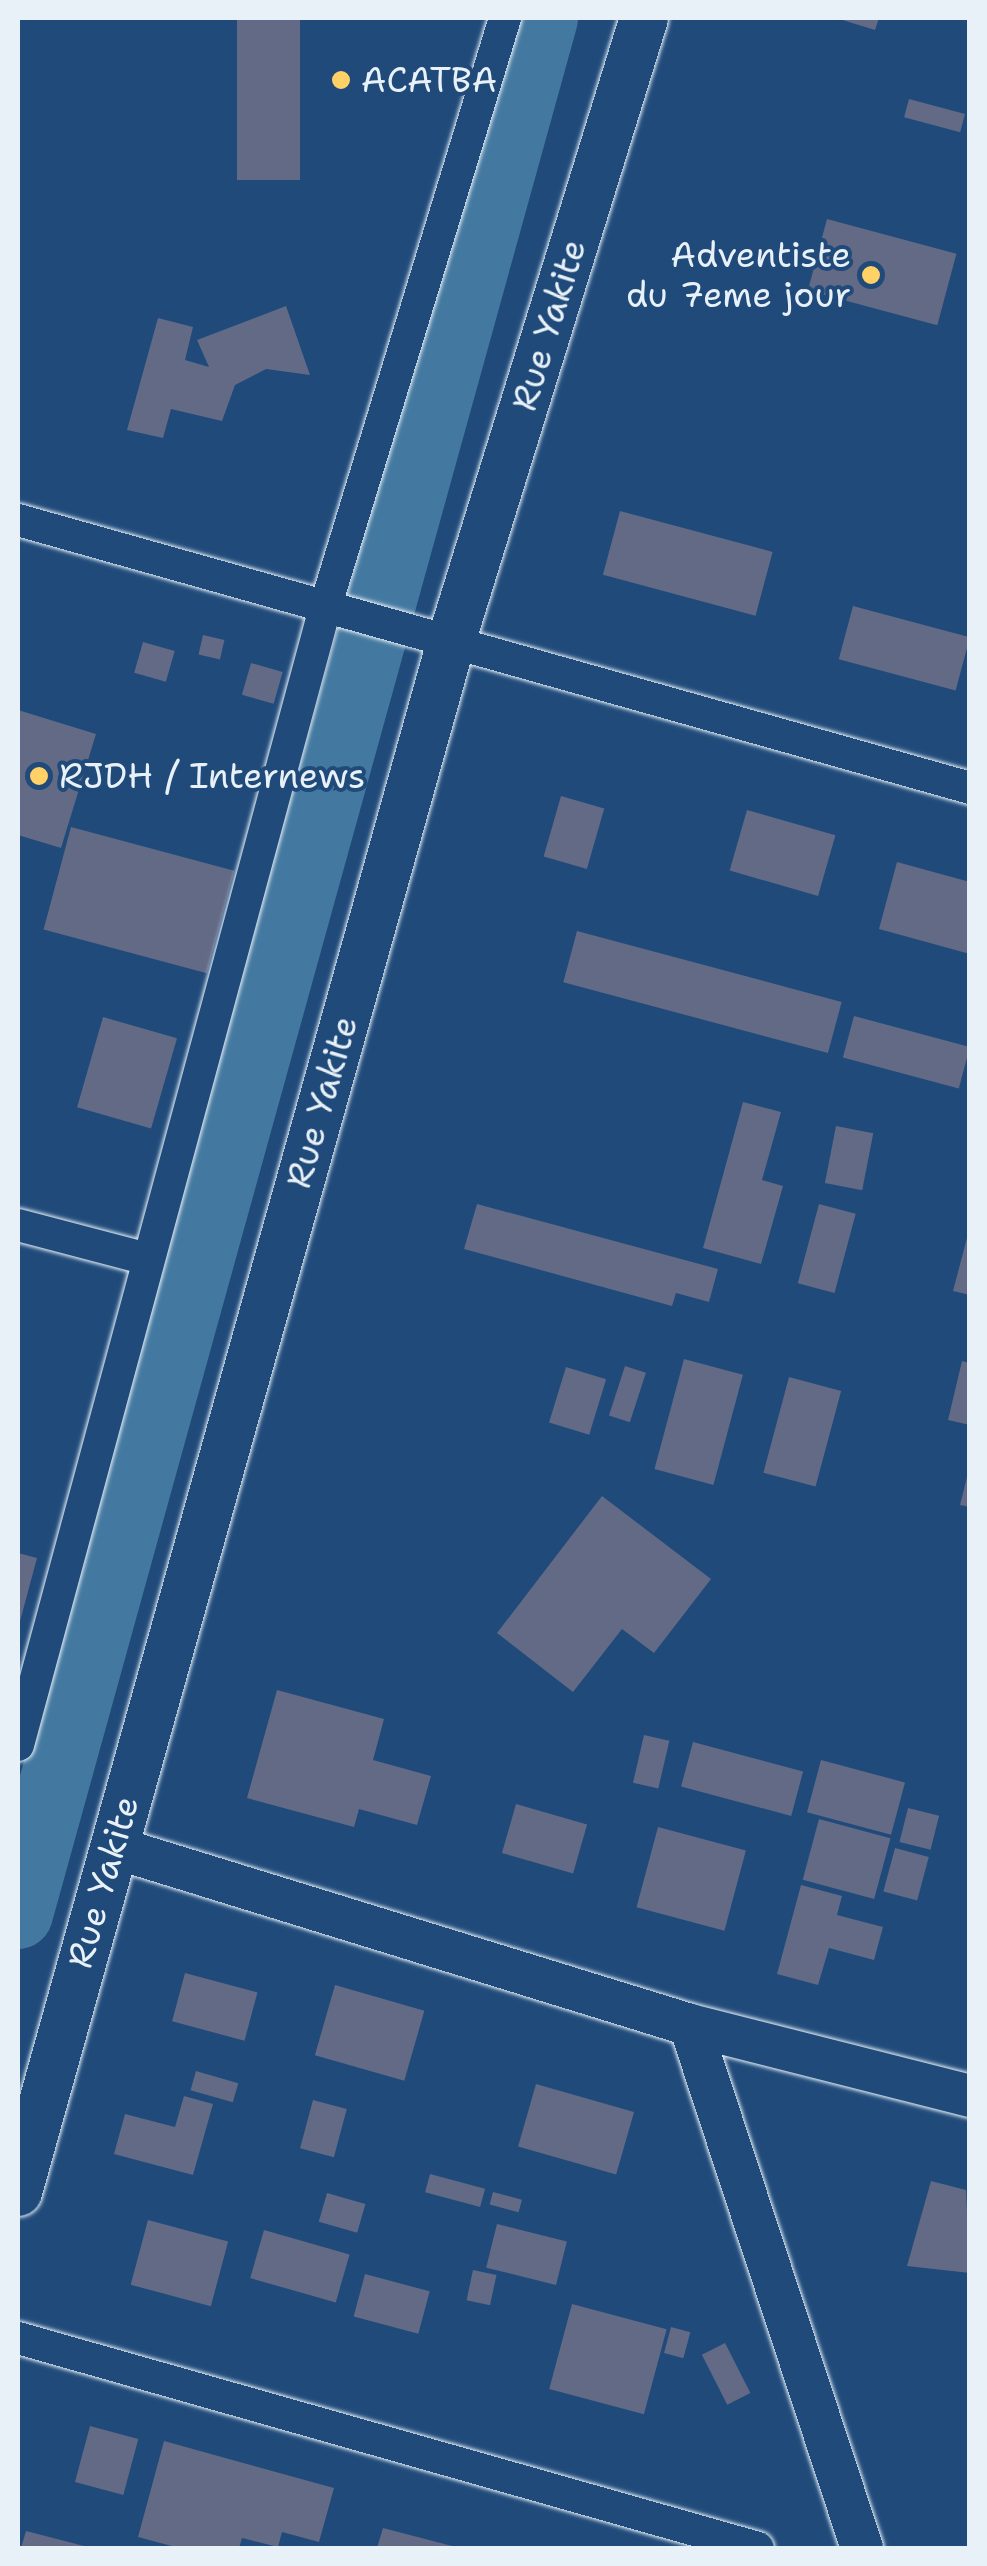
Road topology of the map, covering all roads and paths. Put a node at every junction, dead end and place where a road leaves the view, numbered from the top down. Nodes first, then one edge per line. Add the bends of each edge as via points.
1 (505, 18) edge
2 (644, 18) edge
3 (18, 520) edge
4 (324, 608) junction
5 (451, 642) junction
6 (970, 788) edge
7 (18, 1225) edge
8 (144, 1258) junction
9 (18, 1745) edge
10 (113, 1847) junction
11 (690, 2026) junction
12 (970, 2096) edge
13 (18, 2192) edge
14 (18, 2338) edge
15 (758, 2548) edge
16 (862, 2548) edge

1 - 4 street
2 - 5 main road, Rue Yakite
3 - 4 street
4 - 5 street
4 - 8 street
5 - 6 street
5 - 10 main road, Rue Yakite
7 - 8 street
8 - 9 street
10 - 11 street
10 - 13 main road, Rue Yakite
11 - 12 street
11 - 16 street
14 - 15 street

